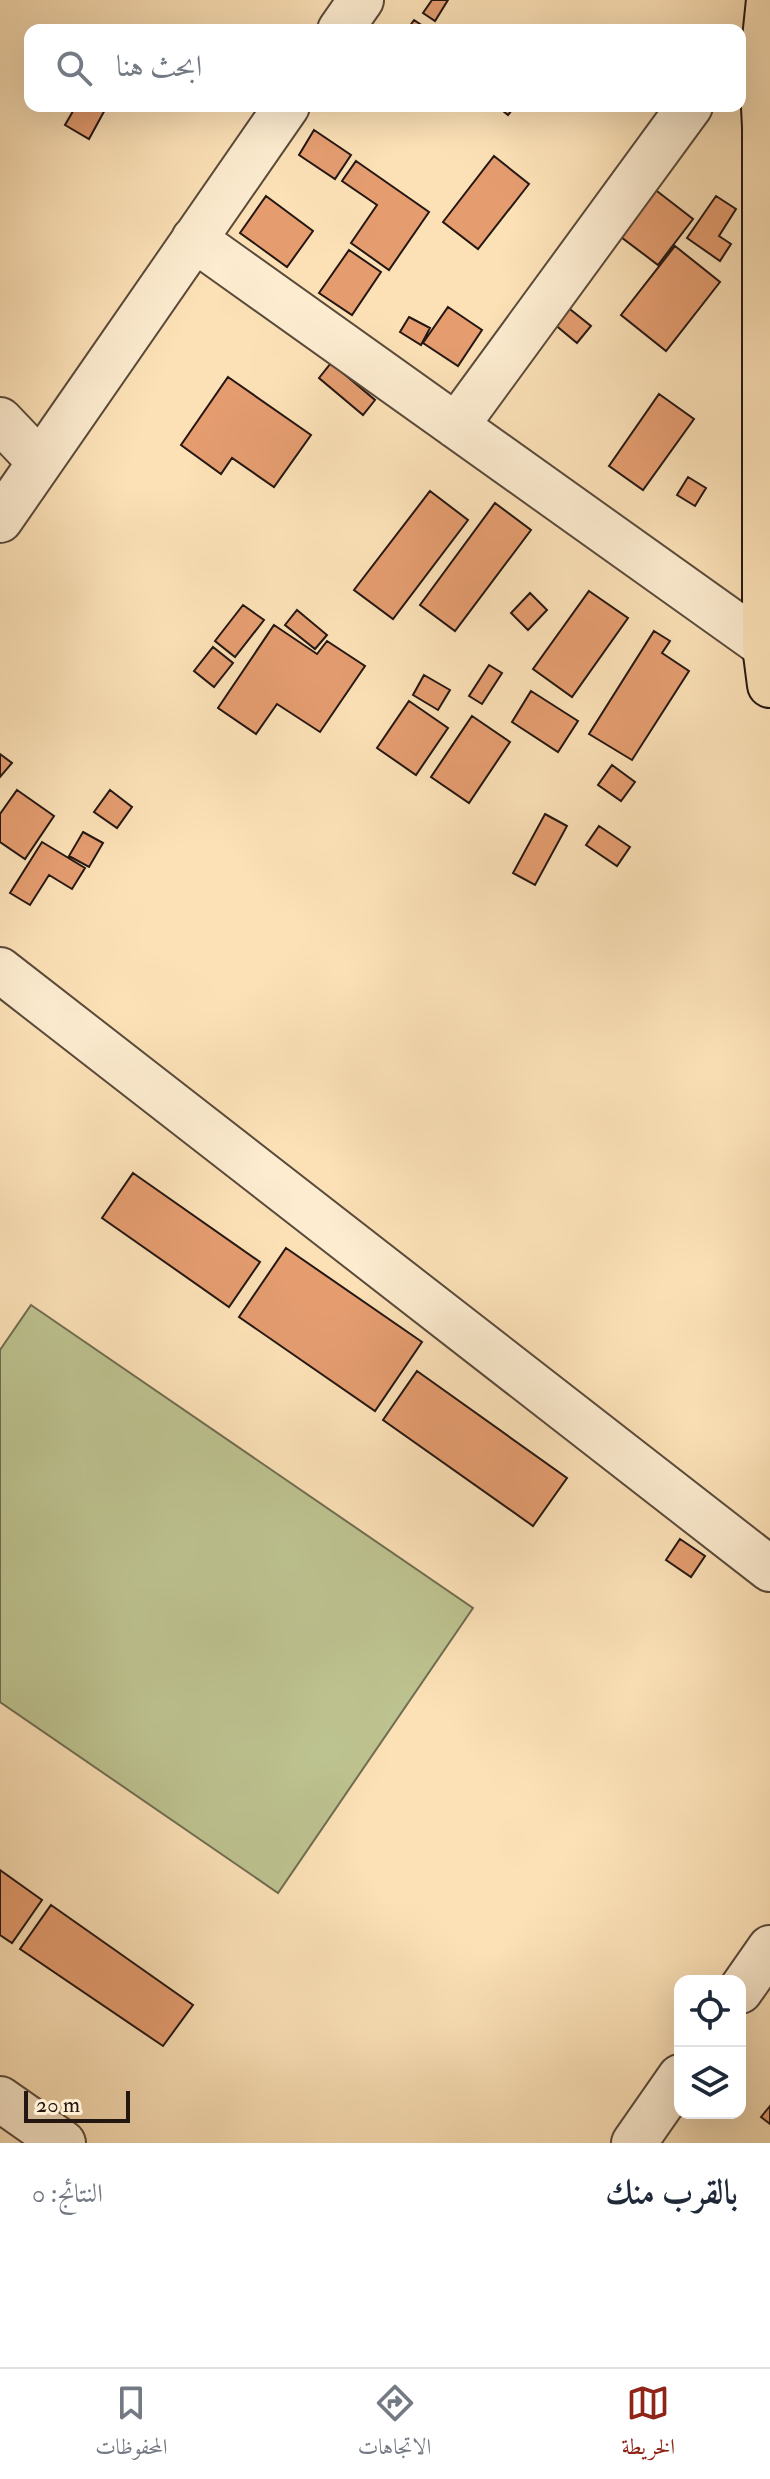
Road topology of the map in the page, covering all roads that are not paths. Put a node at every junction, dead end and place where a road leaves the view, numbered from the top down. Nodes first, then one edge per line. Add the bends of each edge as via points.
1 (361, 0) edge
2 (768, 0) edge
3 (344, 24) edge
4 (746, 30) edge
5 (283, 112) edge
6 (686, 112) edge
7 (768, 128) edge
8 (194, 239) junction
9 (0, 420) edge
10 (456, 426) junction
11 (40, 462) junction
12 (0, 520) edge
13 (767, 665) edge
14 (0, 970) edge
15 (770, 1569) edge
16 (770, 1948) edge
17 (746, 1982) edge
18 (674, 2086) edge
19 (0, 2099) edge
20 (63, 2143) edge
21 (634, 2143) edge

1 - 3 street
2 - 4 street
2 - 7 highway via 762,68
5 - 8 street
6 - 10 street
7 - 13 highway
8 - 10 street
8 - 11 street
9 - 11 street
10 - 13 street
11 - 12 street
14 - 15 street
16 - 17 street
18 - 21 street
19 - 20 street

